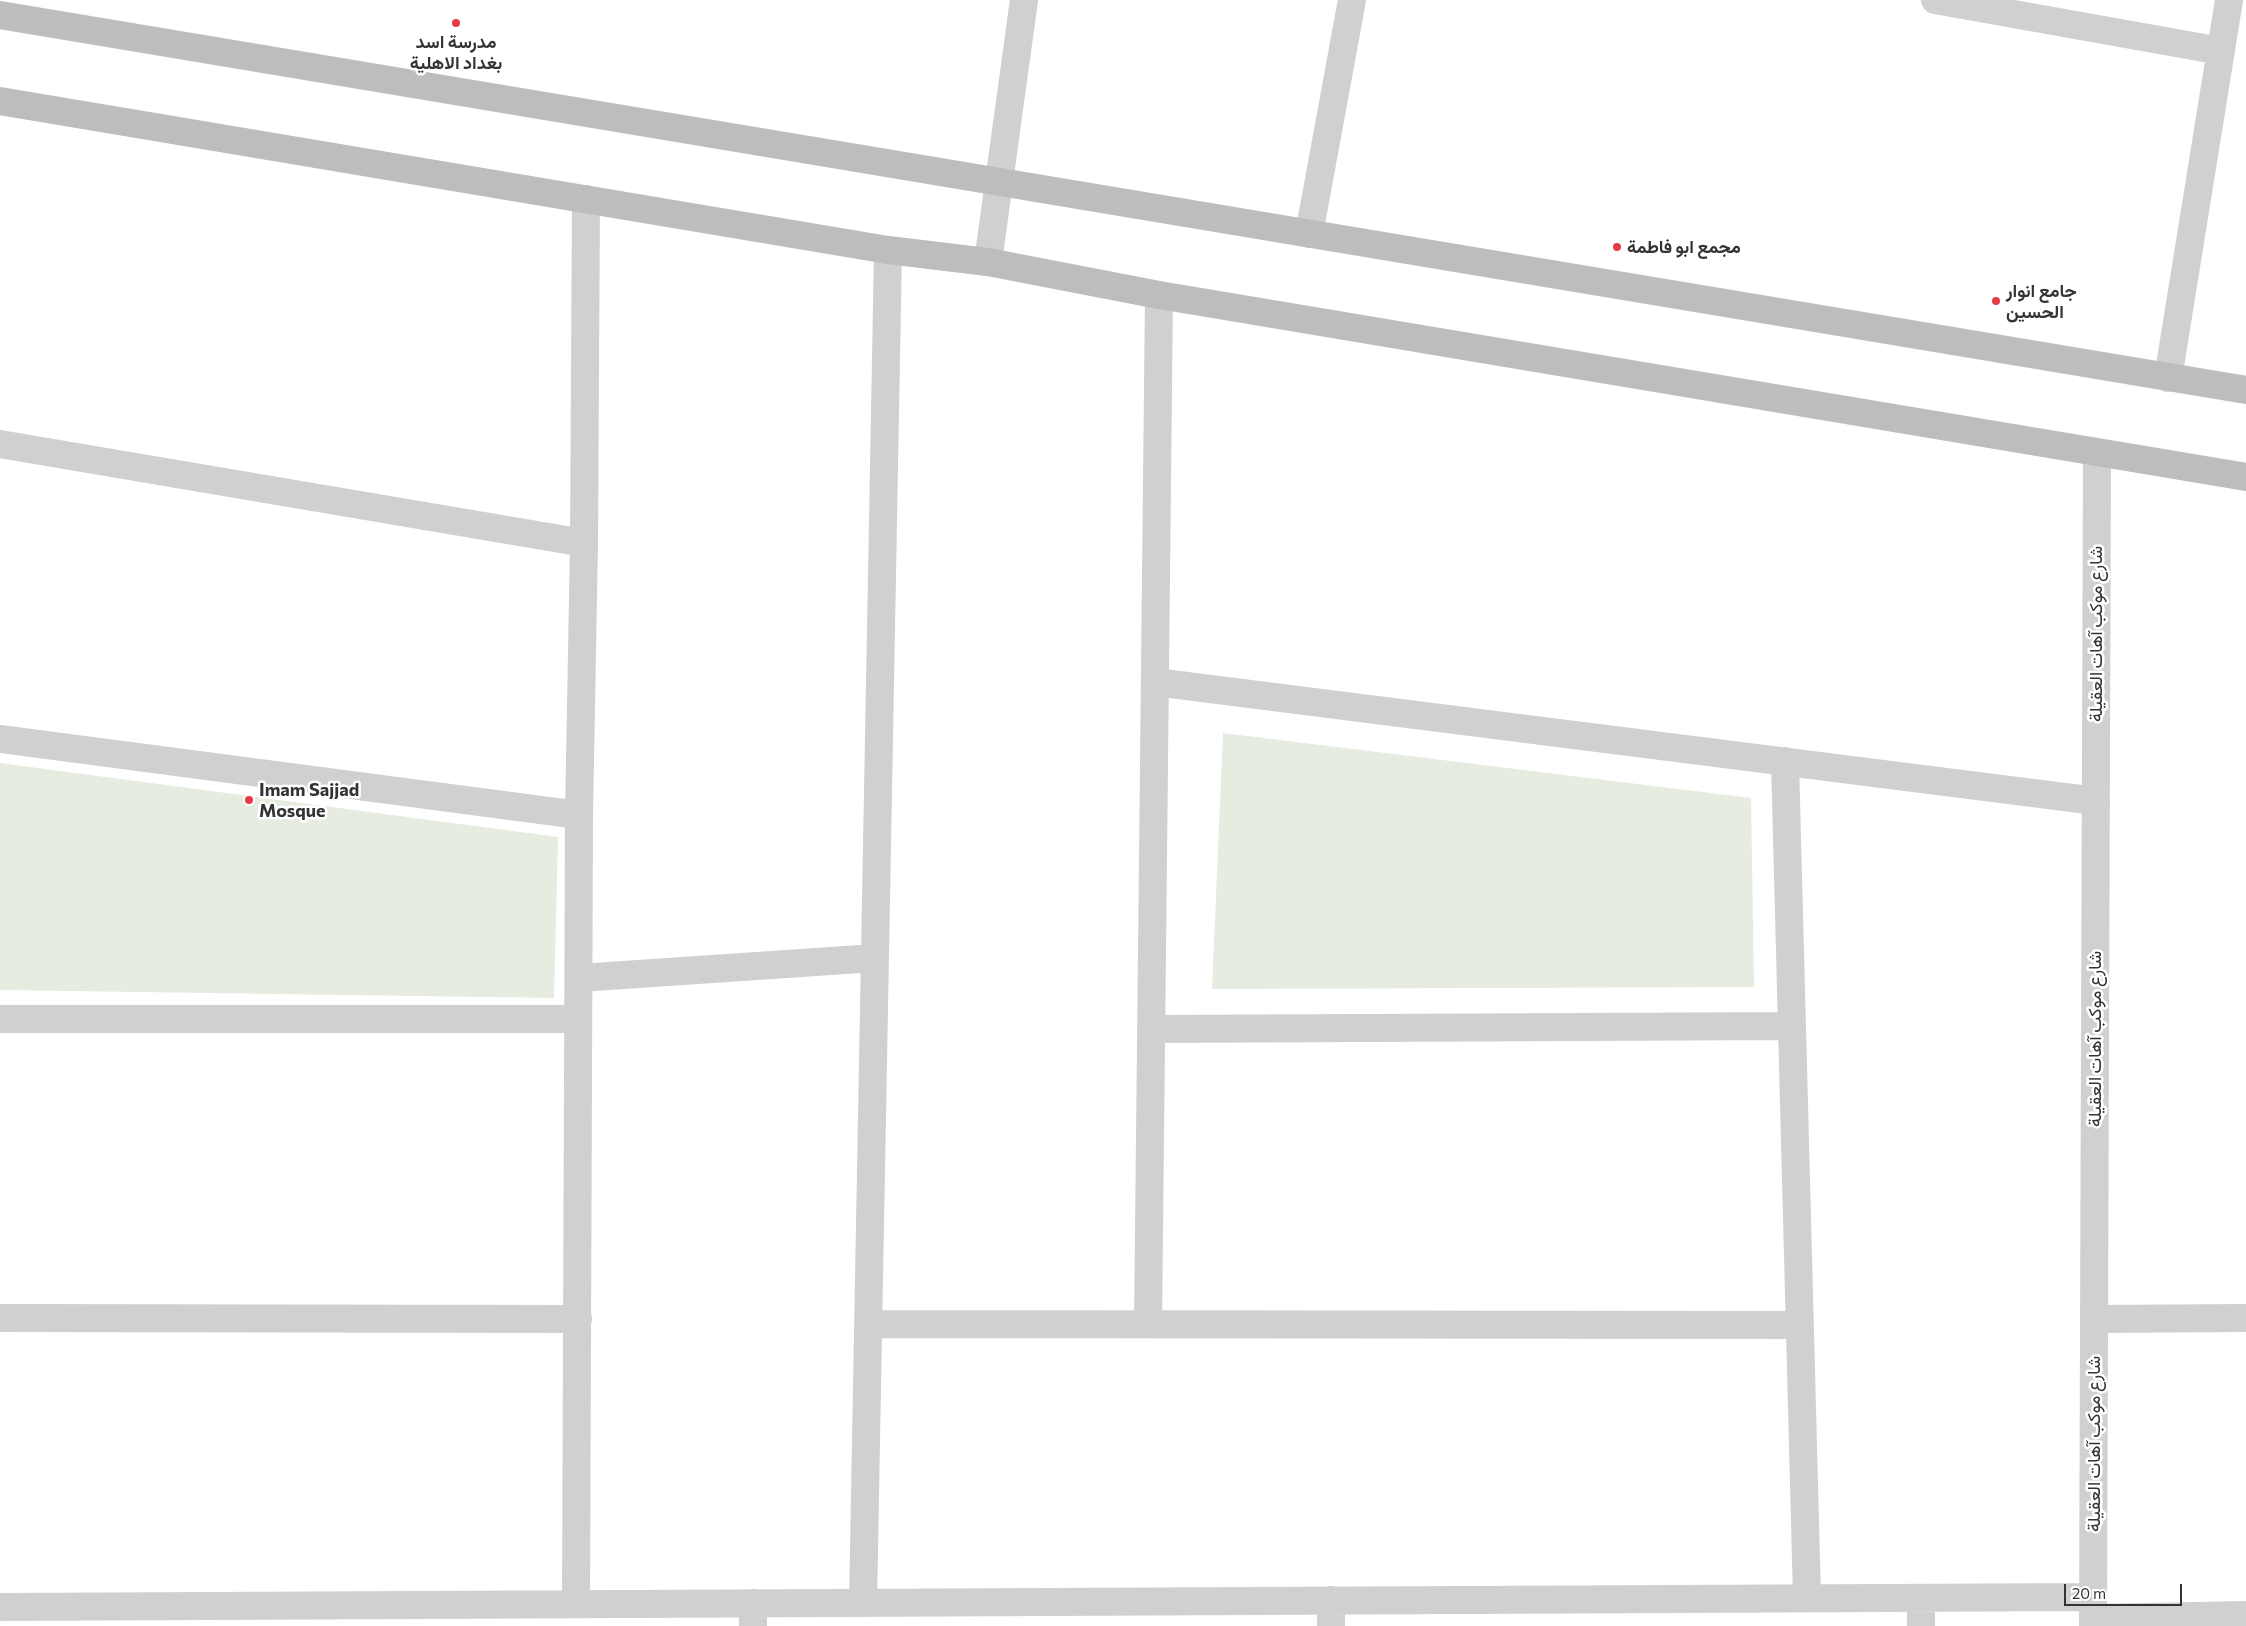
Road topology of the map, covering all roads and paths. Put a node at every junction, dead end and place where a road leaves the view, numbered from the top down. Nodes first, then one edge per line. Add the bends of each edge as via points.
1 (1024, 0) edge
2 (1352, 0) edge
3 (1934, 0) edge
4 (2230, 0) edge
5 (0, 15) edge
6 (2221, 51) junction
7 (0, 101) edge
8 (999, 183) junction
9 (586, 199) junction
10 (1309, 234) junction
11 (888, 250) junction
12 (988, 262) junction
13 (1159, 295) junction
14 (2168, 378) junction
15 (2246, 390) edge
16 (0, 444) edge
17 (2097, 452) junction
18 (2246, 477) edge
19 (584, 543) junction
20 (1155, 682) junction
21 (0, 740) edge
22 (1785, 761) junction
23 (2096, 801) junction
24 (579, 815) junction
25 (875, 958) junction
26 (579, 978) junction
27 (0, 1019) edge
28 (578, 1019) junction
29 (1792, 1026) junction
30 (1151, 1029) junction
31 (0, 1318) edge
32 (2246, 1318) edge
33 (578, 1319) junction
34 (2094, 1319) junction
35 (868, 1324) junction
36 (1148, 1324) junction
37 (1799, 1325) junction
38 (1807, 1598) junction
39 (1921, 1598) junction
40 (863, 1603) junction
41 (576, 1604) junction
42 (0, 1607) edge
43 (1331, 1613) edge
44 (2093, 1614) edge
45 (460, 1615) edge
46 (753, 1615) edge
47 (2246, 1615) edge
48 (1921, 1626) edge

1 - 8 street
2 - 10 street
3 - 6 street
4 - 6 street
5 - 8 street
6 - 14 street
7 - 9 street
8 - 10 street
8 - 12 street
9 - 11 street
9 - 19 street
10 - 14 street
11 - 12 street
11 - 25 street
12 - 13 street
13 - 17 street
13 - 20 street
14 - 15 street
16 - 19 street
17 - 18 street
17 - 23 street, شارع موكب آهات العقيلة
19 - 24 street
20 - 22 street
20 - 30 street
21 - 24 street
22 - 23 street
22 - 29 street
23 - 34 street, شارع موكب آهات العقيلة
24 - 26 street
25 - 26 street
25 - 35 street
26 - 28 street
27 - 28 street
28 - 33 street
29 - 30 street
29 - 37 street
30 - 36 street
31 - 33 street
32 - 34 street
33 - 41 street
34 - 44 street, شارع موكب آهات العقيلة
35 - 36 street
35 - 40 street
36 - 37 street
37 - 38 street
38 - 39 street
38 - 43 street
39 - 44 street
39 - 48 street
40 - 43 street
40 - 46 street
41 - 45 street
41 - 46 street
42 - 45 street
44 - 47 street

